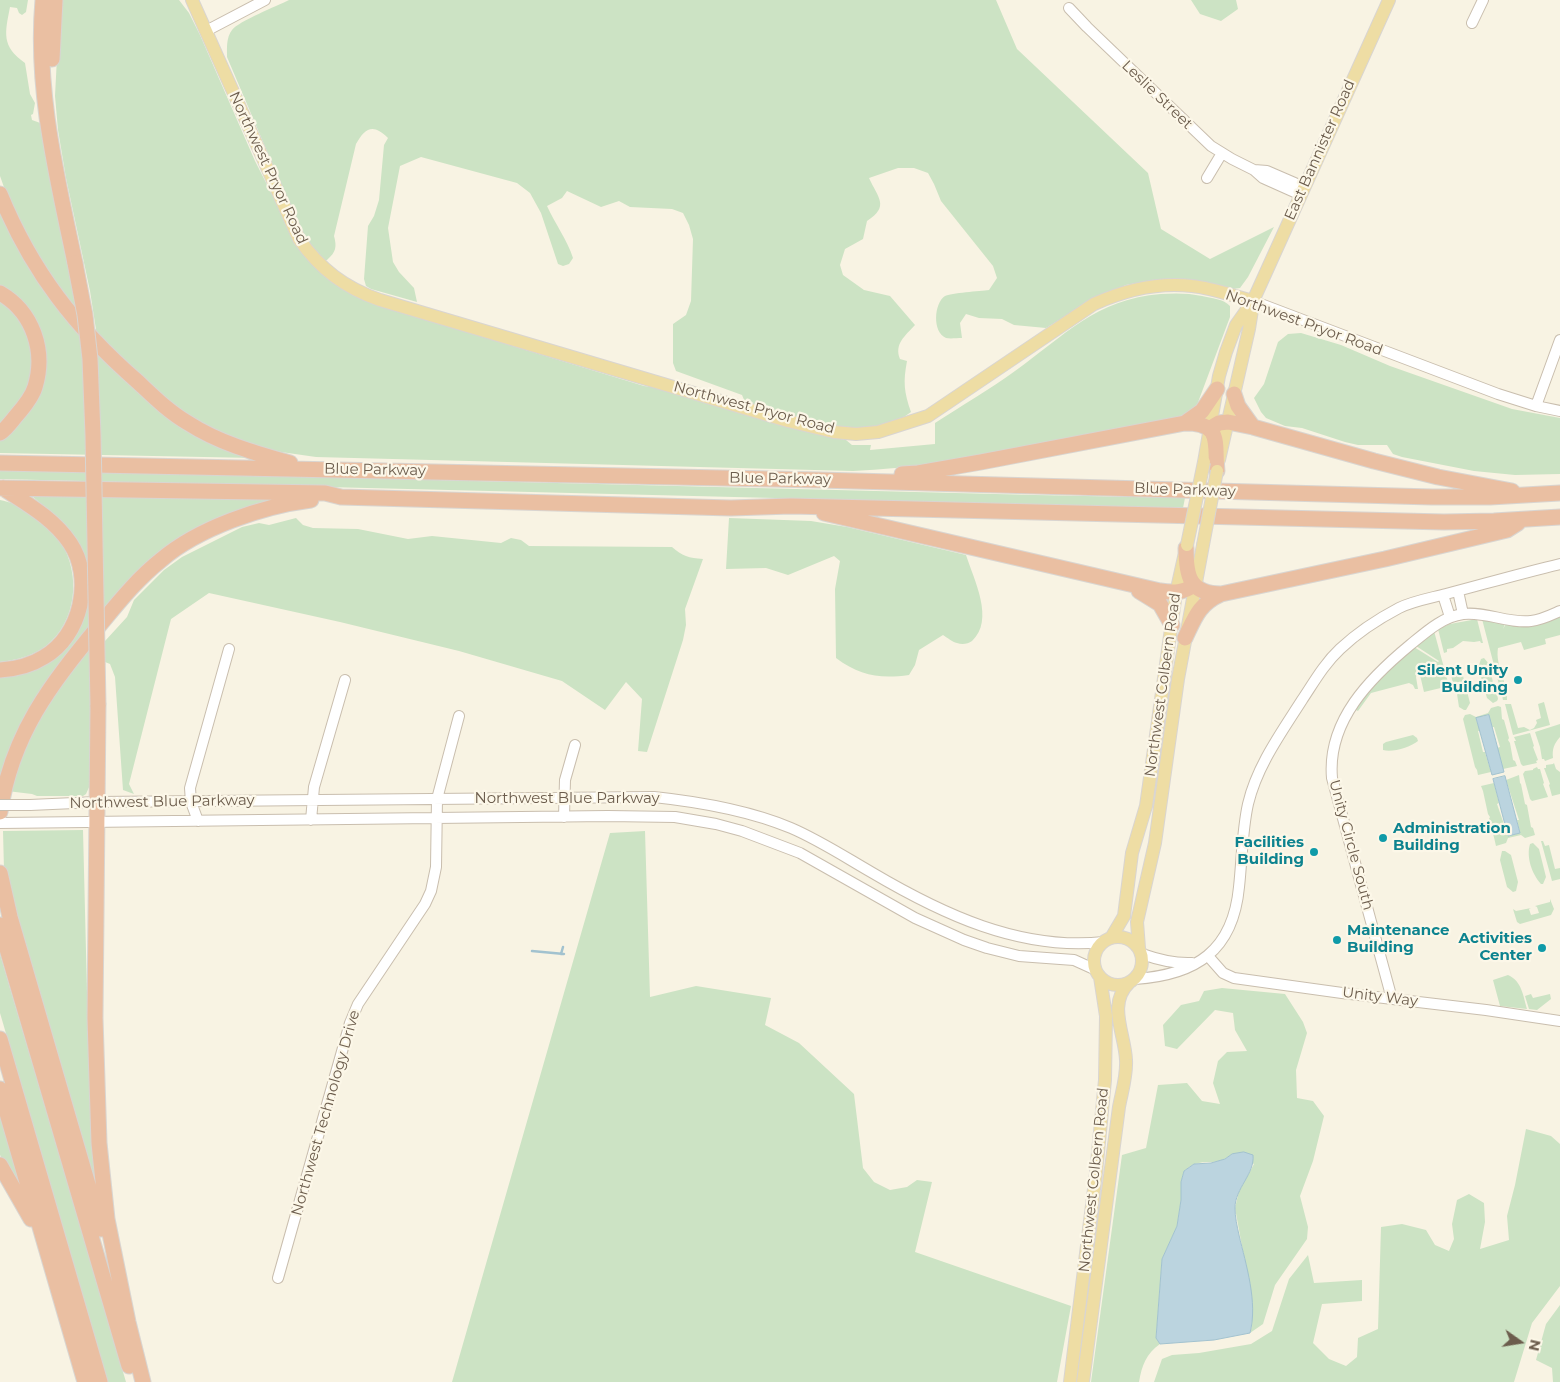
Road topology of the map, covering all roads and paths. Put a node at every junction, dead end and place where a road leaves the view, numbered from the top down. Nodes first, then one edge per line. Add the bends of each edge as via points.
1 (43, 0) edge
2 (56, 0) edge
3 (184, 0) edge
4 (192, 0) edge
5 (265, 0) edge
6 (1388, 0) edge
7 (1483, 0) edge
8 (1070, 8) dead end
9 (1472, 24) dead end
10 (206, 31) junction
11 (46, 110) junction
12 (1222, 153) junction
13 (1207, 178) dead end
14 (1302, 191) junction
15 (0, 194) edge
16 (0, 293) edge
17 (1253, 301) junction
18 (1560, 340) edge
19 (1217, 389) junction
20 (1234, 394) junction
21 (1536, 406) junction
22 (1560, 411) edge
23 (1228, 422) junction
24 (1185, 423) junction
25 (1253, 427) junction
26 (1209, 429) junction
27 (0, 433) edge
28 (0, 462) edge
29 (314, 469) junction
30 (1217, 471) junction
31 (819, 480) junction
32 (1, 488) edge
33 (1560, 493) edge
34 (1536, 495) junction
35 (341, 497) junction
36 (791, 506) junction
37 (1560, 517) edge
38 (1522, 520) junction
39 (1187, 547) junction
40 (1560, 564) edge
41 (1130, 585) junction
42 (1194, 585) junction
43 (1458, 591) junction
44 (1176, 593) junction
45 (1221, 594) junction
46 (1443, 595) junction
47 (1560, 611) edge
48 (1464, 614) junction
49 (1450, 617) junction
50 (1172, 625) junction
51 (1185, 638) junction
52 (229, 649) dead end
53 (0, 670) edge
54 (344, 680) dead end
55 (459, 716) dead end
56 (575, 745) dead end
57 (563, 798) junction
58 (437, 799) junction
59 (313, 800) junction
60 (97, 802) junction
61 (191, 802) junction
62 (0, 805) edge
63 (0, 812) edge
64 (564, 817) junction
65 (436, 818) junction
66 (311, 820) junction
67 (198, 821) junction
68 (97, 822) junction
69 (0, 823) edge
70 (0, 873) edge
71 (0, 925) edge
72 (1107, 940) junction
73 (1140, 951) junction
74 (1208, 956) junction
75 (1198, 962) junction
76 (1098, 974) junction
77 (1132, 981) junction
78 (1392, 999) junction
79 (1560, 1021) edge
80 (0, 1039) edge
81 (0, 1089) edge
82 (0, 1164) edge
83 (50, 1262) junction
84 (278, 1278) dead end
85 (128, 1322) junction
86 (85, 1382) edge
87 (100, 1382) edge
88 (134, 1382) edge
89 (143, 1382) edge
90 (1070, 1382) edge
91 (1083, 1382) edge

1 - 11 highway
2 - 11 highway
3 - 10 main road, Northwest Pryor Road
4 - 10 main road, Northwest Pryor Road
5 - 10 street
6 - 14 main road, East Bannister Road
7 - 9 street
8 - 12 street, Leslie Street via 1203,139
10 - 17 main road, Northwest Pryor Road via 299,239 320,266 337,280 380,300 788,421 856,434 878,432 928,416 1094,304 1133,290 1160,285 1192,286
11 - 60 highway, bridge via 85,315 90,359 98,705
12 - 13 street
12 - 14 street, Leslie Street via 1254,170 1266,171
14 - 17 main road, East Bannister Road
15 - 29 highway via 12,223 50,289 100,348 165,407 219,440
16 - 27 highway via 23,310 33,328 38,350 35,389
17 - 19 main road, East Bannister Road via 1236,325
17 - 20 main road, East Bannister Road
17 - 21 street, Northwest Pryor Road
18 - 21 street
19 - 24 highway via 1202,411
19 - 26 main road, East Bannister Road
20 - 23 main road, East Bannister Road
20 - 25 highway via 1238,406
21 - 22 street, Northwest Pryor Road
23 - 25 highway
23 - 26 highway
23 - 30 main road, East Bannister Road
24 - 26 highway via 1202,424
24 - 31 highway via 918,473
25 - 34 highway via 1438,477
26 - 30 highway via 1217,448
26 - 39 main road, Northwest Colbern Road, bridge
28 - 29 highway, Blue Parkway
29 - 31 highway, Blue Parkway
30 - 42 main road, East Bannister Road, bridge
31 - 34 highway, Blue Parkway via 1432,497
32 - 35 highway, Blue Parkway via 325,493
32 - 53 highway via 49,518 71,544 80,568 82,594 70,630 58,646 32,663
33 - 34 highway, Blue Parkway
35 - 36 highway, Blue Parkway via 731,508
35 - 63 highway via 295,502 242,516 161,559 122,598 50,688 10,764
36 - 38 highway, Blue Parkway via 1434,522
36 - 41 highway
37 - 38 highway, Blue Parkway
38 - 45 highway via 1507,530
39 - 42 highway via 1186,567
39 - 44 main road, Northwest Colbern Road
40 - 43 street
41 - 44 highway
41 - 50 highway via 1160,604
42 - 44 highway
42 - 45 highway via 1203,592
42 - 51 main road, Northwest Colbern Road
43 - 46 street
43 - 48 street
44 - 50 main road, Northwest Colbern Road
45 - 51 highway via 1199,610
46 - 49 street
46 - 74 street via 1401,607 1358,633 1326,663 1266,758 1248,804 1234,917 1225,938
47 - 48 street, Unity Circle South via 1531,621
48 - 49 street, Unity Circle South
49 - 78 street, Unity Circle South via 1400,652 1360,693 1341,725 1332,759 1332,778
50 - 72 main road, Northwest Colbern Road via 1146,806 1132,853 1126,908 1119,926
51 - 73 main road, Northwest Colbern Road via 1155,844 1138,922
52 - 61 street via 193,772
54 - 59 street
55 - 58 street, Northwest Technology Drive
56 - 57 street
57 - 58 street, Northwest Blue Parkway
57 - 64 street
57 - 72 street, Northwest Blue Parkway via 654,797 738,811 800,833 931,906 979,925 1035,940 1079,944
58 - 59 street, Northwest Blue Parkway
58 - 65 street, Northwest Technology Drive
59 - 61 street, Northwest Blue Parkway
59 - 66 street
60 - 61 street, Northwest Blue Parkway
60 - 62 street, Northwest Blue Parkway, bridge
60 - 68 highway
61 - 67 street
64 - 65 street, Northwest Blue Parkway
64 - 76 street, Northwest Blue Parkway via 675,817 742,831 800,853 915,918 964,940 1019,956 1074,960
65 - 66 street, Northwest Blue Parkway
65 - 84 street, Northwest Technology Drive via 436,867 431,891 358,1004
66 - 67 street, Northwest Blue Parkway
67 - 68 street, Northwest Blue Parkway
68 - 69 street, Northwest Blue Parkway
68 - 85 highway via 94,1018 99,1143 107,1219
70 - 85 highway via 12,926
71 - 88 highway
72 - 73 main road via 1127,938
72 - 76 main road via 1095,955
73 - 75 street via 1172,963
73 - 77 main road via 1142,964
74 - 75 street
74 - 78 street, Unity Way via 1223,973 1234,978
75 - 77 street via 1184,970
76 - 77 main road via 1114,985
76 - 90 main road, Northwest Colbern Road via 1106,1016 1105,1080
77 - 91 main road, Northwest Colbern Road via 1122,989 1118,1000 1125,1040 1126,1076 1119,1107
78 - 79 street, Unity Way
80 - 87 highway
81 - 83 highway
82 - 83 highway
83 - 86 highway
85 - 89 highway

